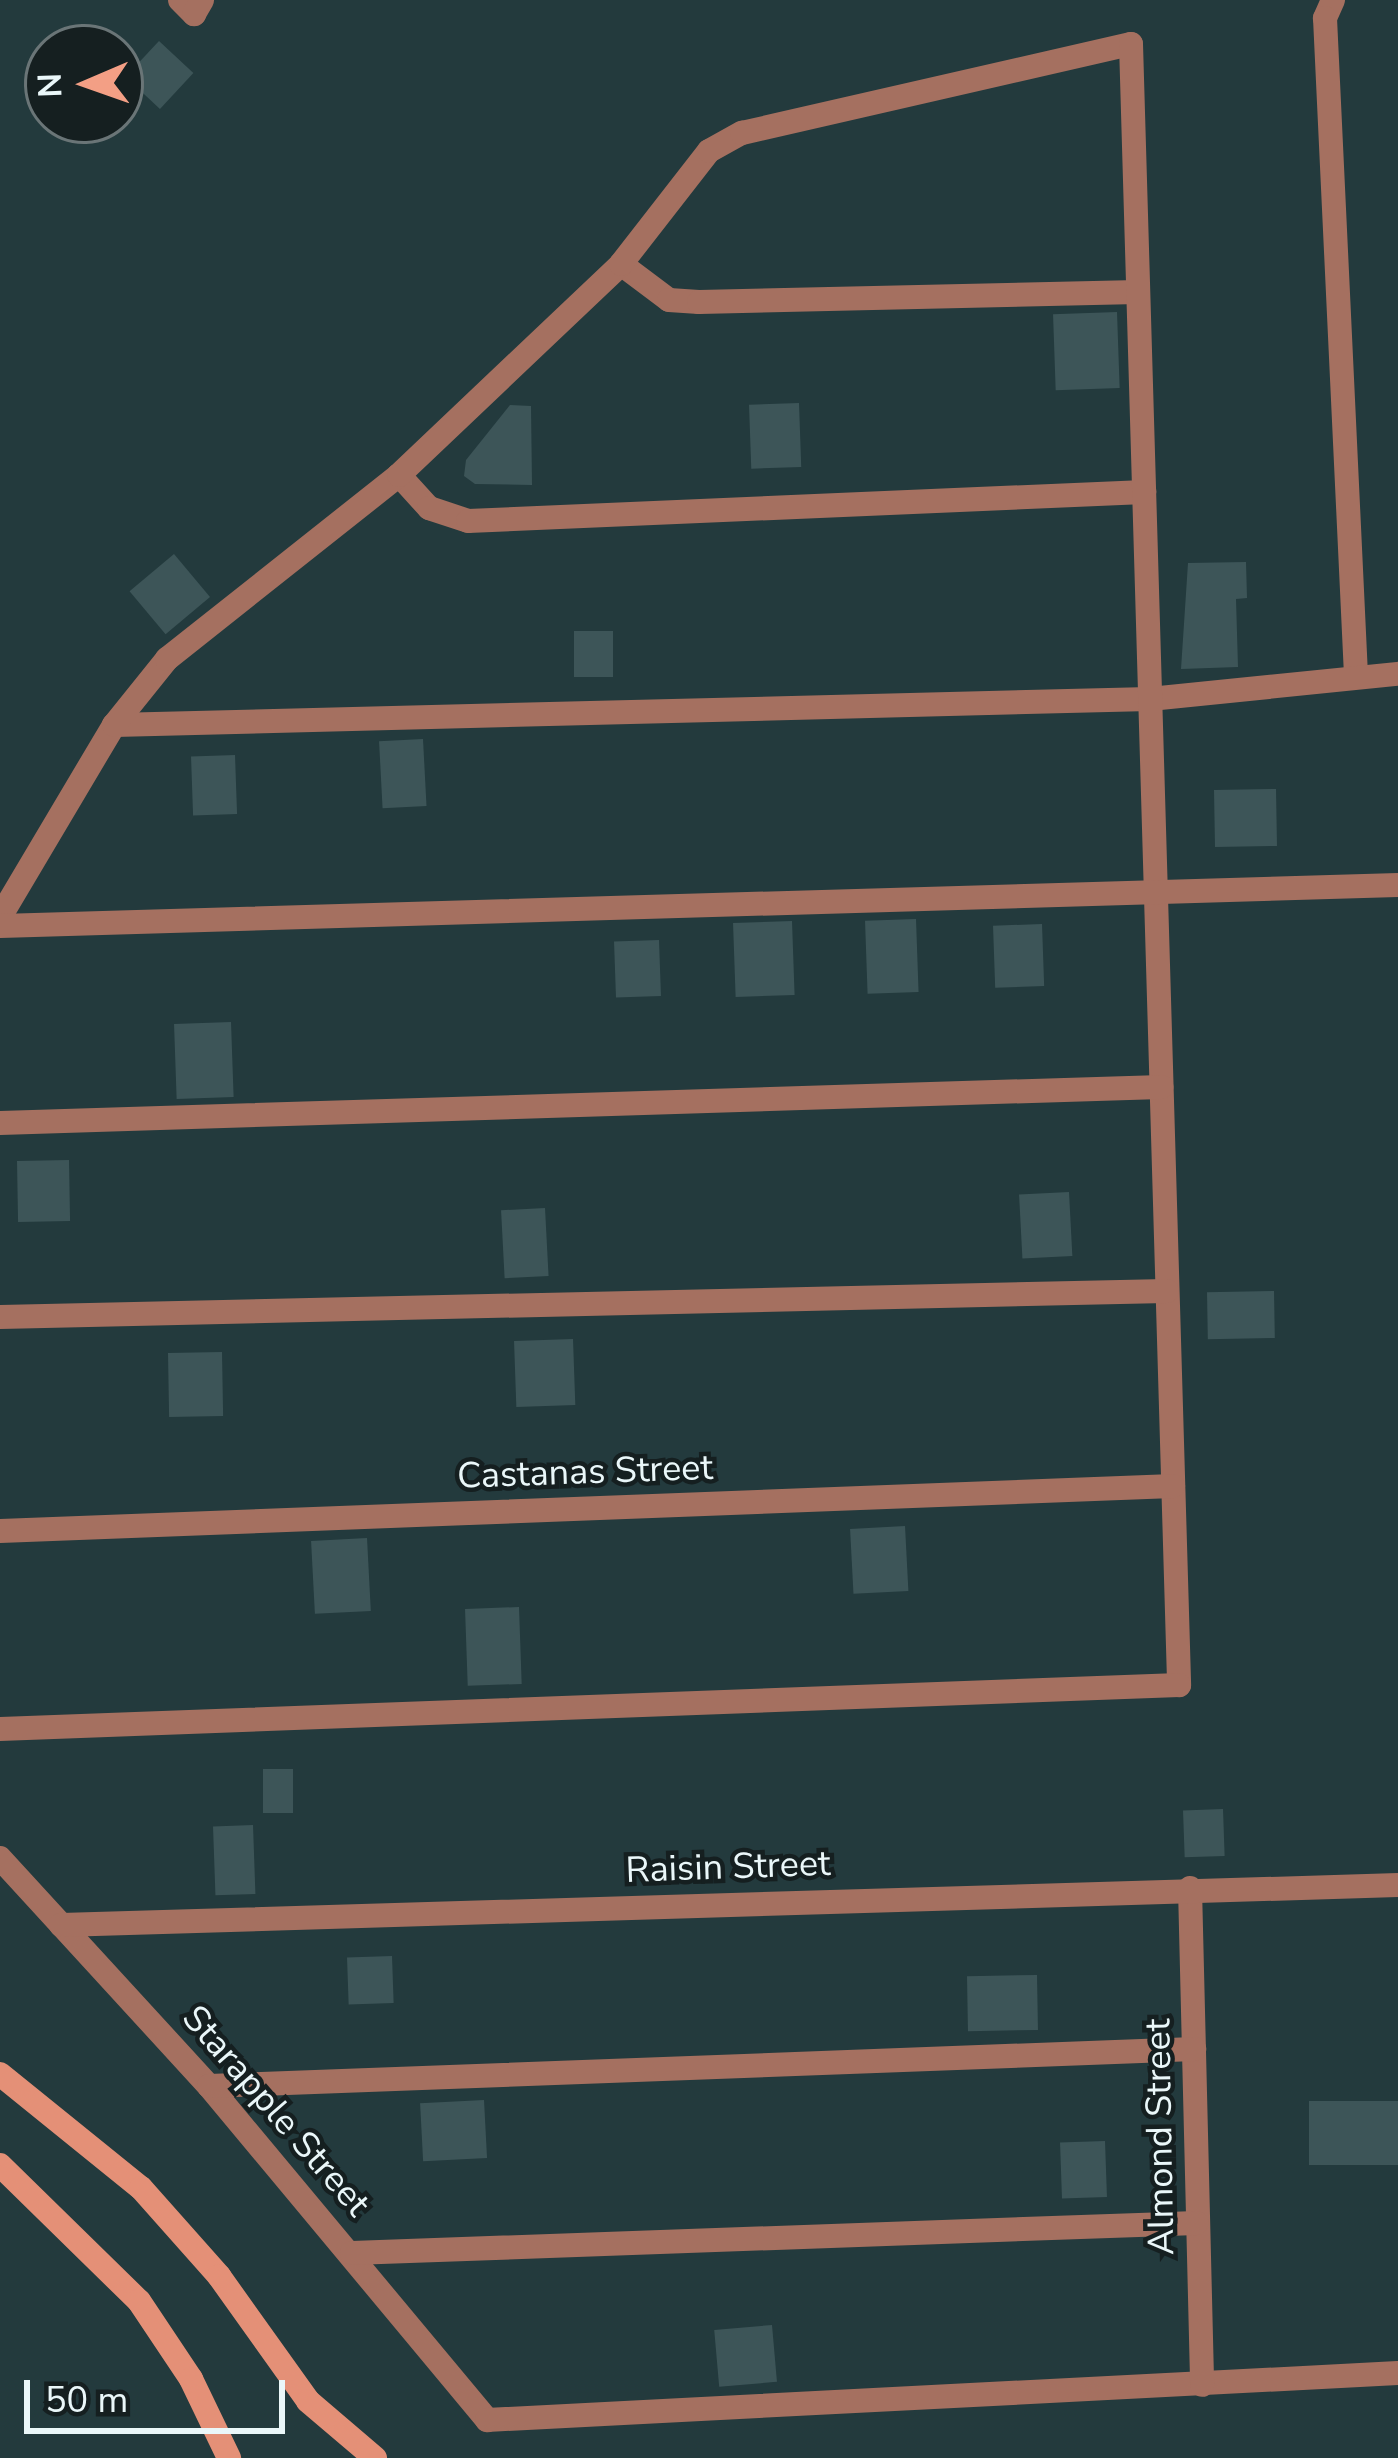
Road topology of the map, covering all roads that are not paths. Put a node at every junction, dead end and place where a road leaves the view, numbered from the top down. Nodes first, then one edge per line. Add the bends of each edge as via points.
1 (180, 0) edge
2 (202, 0) edge
3 (1334, 0) edge
4 (621, 264) junction
5 (1138, 292) junction
6 (399, 475) junction
7 (1144, 492) junction
8 (1398, 674) edge
9 (1356, 676) junction
10 (1150, 699) junction
11 (114, 725) junction
12 (1398, 885) edge
13 (1156, 888) junction
14 (0, 921) edge
15 (1162, 1087) junction
16 (0, 1124) edge
17 (1167, 1291) junction
18 (0, 1317) edge
19 (1173, 1486) junction
20 (0, 1531) edge
21 (0, 1729) edge
22 (0, 1858) edge
23 (1398, 1885) edge
24 (1190, 1888) junction
25 (61, 1925) junction
26 (1195, 2049) junction
27 (0, 2074) edge
28 (209, 2086) junction
29 (0, 2164) edge
30 (1196, 2223) junction
31 (352, 2253) junction
32 (1398, 2373) edge
33 (1202, 2385) junction
34 (229, 2458) edge
35 (375, 2458) edge

1 - 2 street via 194,14
3 - 9 street via 1325,18
4 - 5 street via 669,300 699,302
4 - 5 street via 709,152 742,133 1131,44
4 - 6 street
5 - 7 street
6 - 7 street via 428,508 468,521
6 - 11 street via 167,659
7 - 10 street
8 - 9 street
9 - 10 street
10 - 11 street
10 - 13 street
11 - 14 street
12 - 13 street
13 - 14 street
13 - 15 street
15 - 16 street
15 - 17 street
17 - 18 street
17 - 19 street
19 - 20 street, Castanas Street
19 - 21 street via 1179,1685
22 - 25 street, Starapple Street
23 - 24 street, Raisin Street
24 - 25 street, Raisin Street
24 - 26 street, Almond Street
25 - 28 street, Starapple Street
26 - 28 street
26 - 30 street, Almond Street
27 - 35 street via 141,2188 219,2276 308,2401
28 - 31 street, Starapple Street
29 - 34 street via 139,2301 191,2379
30 - 31 street
30 - 33 street, Almond Street
31 - 33 street, Starapple Street via 487,2420
32 - 33 street

